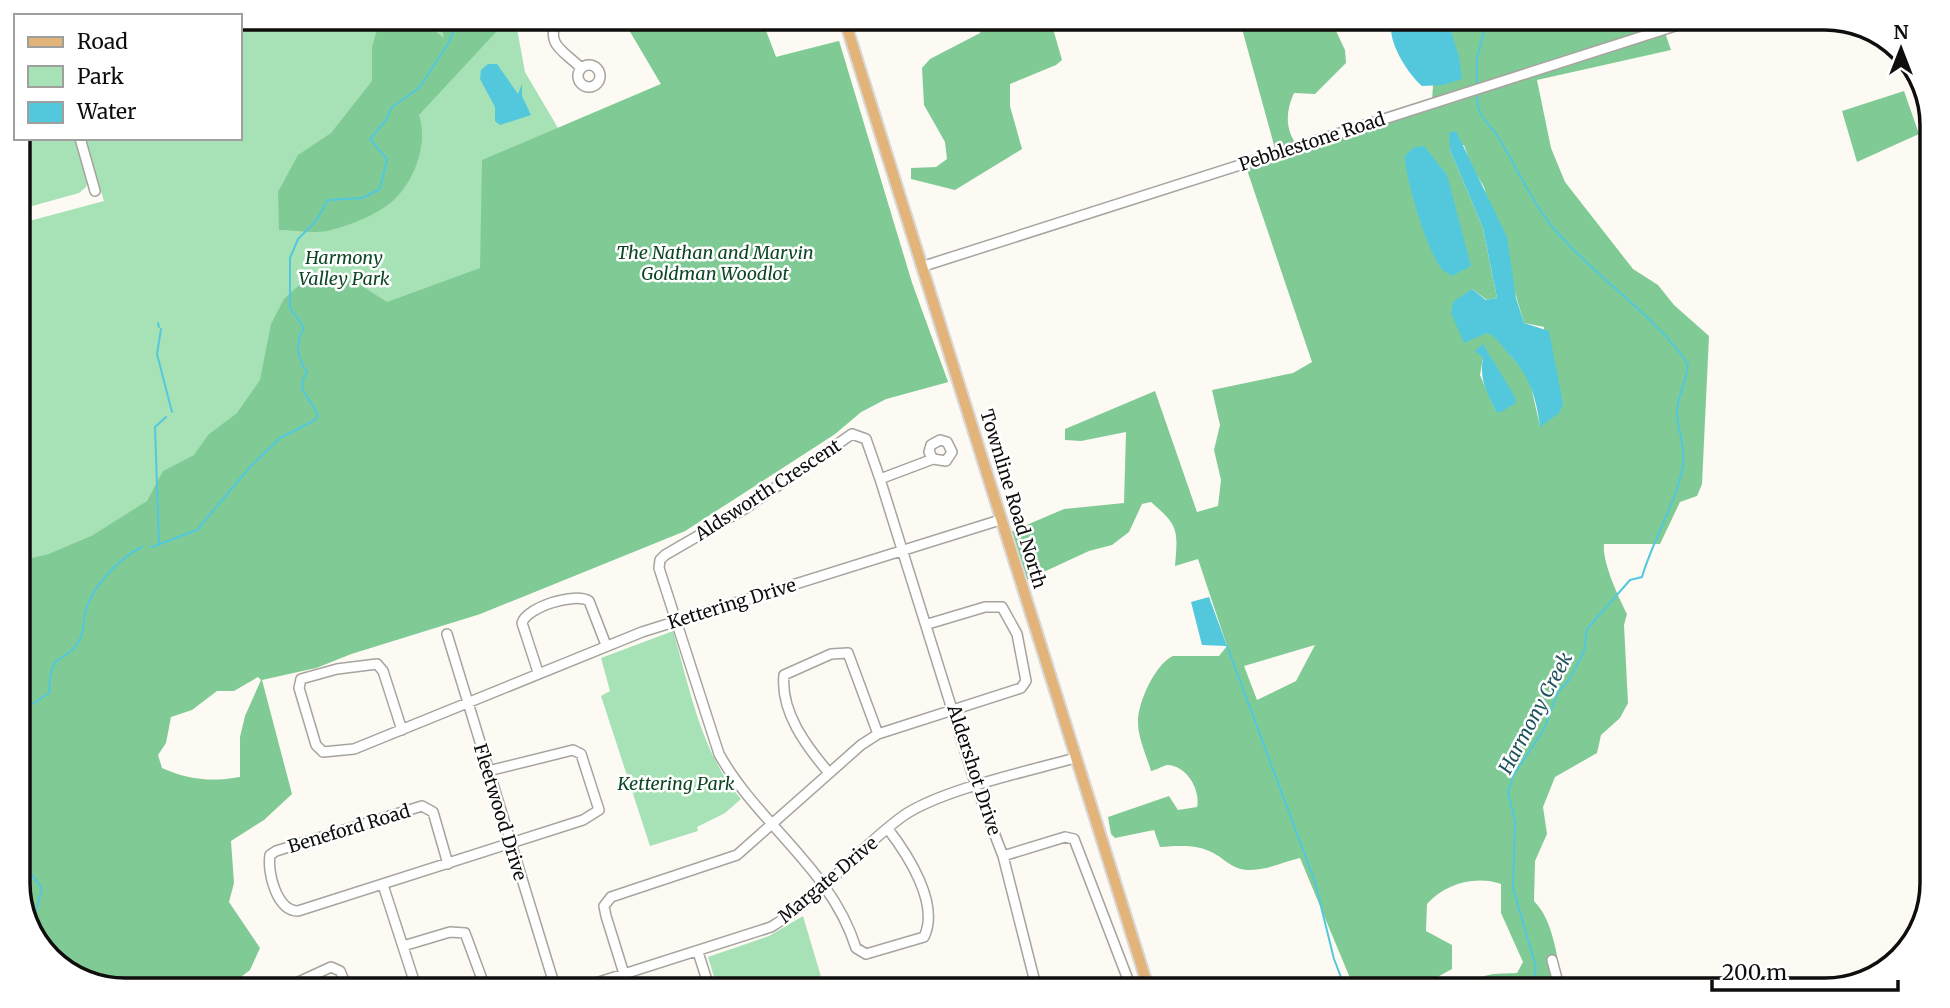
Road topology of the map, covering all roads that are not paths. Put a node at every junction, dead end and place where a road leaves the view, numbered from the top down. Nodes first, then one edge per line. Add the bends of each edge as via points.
1 (553, 30) edge
2 (848, 30) edge
3 (1663, 30) edge
4 (580, 67) dead end
5 (81, 140) edge
6 (95, 191) dead end
7 (924, 267) junction
8 (933, 459) dead end
9 (880, 479) junction
10 (1000, 520) junction
11 (901, 552) junction
12 (677, 620) junction
13 (928, 624) junction
14 (447, 634) dead end
15 (606, 646) junction
16 (538, 672) junction
17 (469, 701) junction
18 (955, 709) junction
19 (402, 730) junction
20 (878, 734) junction
21 (1075, 758) junction
22 (488, 771) junction
23 (829, 773) junction
24 (976, 786) junction
25 (774, 824) junction
26 (888, 829) junction
27 (510, 844) junction
28 (1003, 856) junction
29 (448, 864) junction
30 (825, 883) junction
31 (383, 885) junction
32 (403, 946) junction
33 (698, 952) junction
34 (1552, 960) dead end
35 (624, 976) junction
36 (307, 978) edge
37 (343, 978) edge
38 (413, 978) edge
39 (482, 978) edge
40 (552, 978) edge
41 (617, 978) edge
42 (706, 978) edge
43 (1034, 978) edge
44 (1127, 978) edge
45 (1145, 978) edge
46 (1557, 978) edge

1 - 4 street via 553,41
2 - 7 main road, Townline Road North
3 - 7 street, Pebblestone Road
5 - 6 street
7 - 10 main road, Townline Road North
8 - 9 street
9 - 11 street, Aldsworth Crescent
9 - 12 street, Aldsworth Crescent via 866,439 852,434 746,508 665,555 659,568
10 - 11 street, Kettering Drive
10 - 21 main road, Townline Road North
11 - 12 street, Kettering Drive
11 - 13 street, Aldershot Drive
12 - 15 street, Kettering Drive
12 - 25 street via 719,754 733,780
13 - 18 street, Aldershot Drive
13 - 18 street via 985,607 1002,607 1017,635 1027,681 1021,688
14 - 17 street, Fleetwood Drive
15 - 16 street, Kettering Drive
15 - 16 street via 585,598 573,597 530,612 522,623
16 - 17 street, Kettering Drive
17 - 19 street, Kettering Drive
17 - 22 street, Fleetwood Drive
18 - 20 street
18 - 24 street, Aldershot Drive
19 - 19 street, Kettering Drive via 377,664 301,679 299,688 317,746 323,752 354,748
20 - 23 street
20 - 23 street via 848,653 831,654 784,675 785,693 800,736
21 - 24 street, Margate Drive
21 - 45 main road, Townline Road North
22 - 27 street, Fleetwood Drive
22 - 27 street, Beneford Road via 573,750 581,754 598,810 583,820
23 - 25 street
24 - 26 street, Margate Drive via 926,804
24 - 28 street, Aldershot Drive
25 - 30 street
25 - 35 street via 737,855 611,897 604,906
26 - 30 street, Margate Drive
26 - 30 street via 918,873 930,926 924,937 866,954 856,948 848,921
27 - 29 street, Beneford Road
27 - 40 street, Fleetwood Drive
28 - 43 street, Aldershot Drive
28 - 44 street via 1065,837 1074,839
29 - 31 street, Beneford Road
29 - 31 street, Beneford Road via 433,812 422,806 270,855 282,906 289,911
30 - 33 street, Margate Drive via 771,927
31 - 32 street
32 - 38 street
32 - 39 street via 450,932 466,933
33 - 35 street, Margate Drive
33 - 42 street
34 - 46 street
35 - 41 street, Margate Drive
36 - 37 street via 331,967

